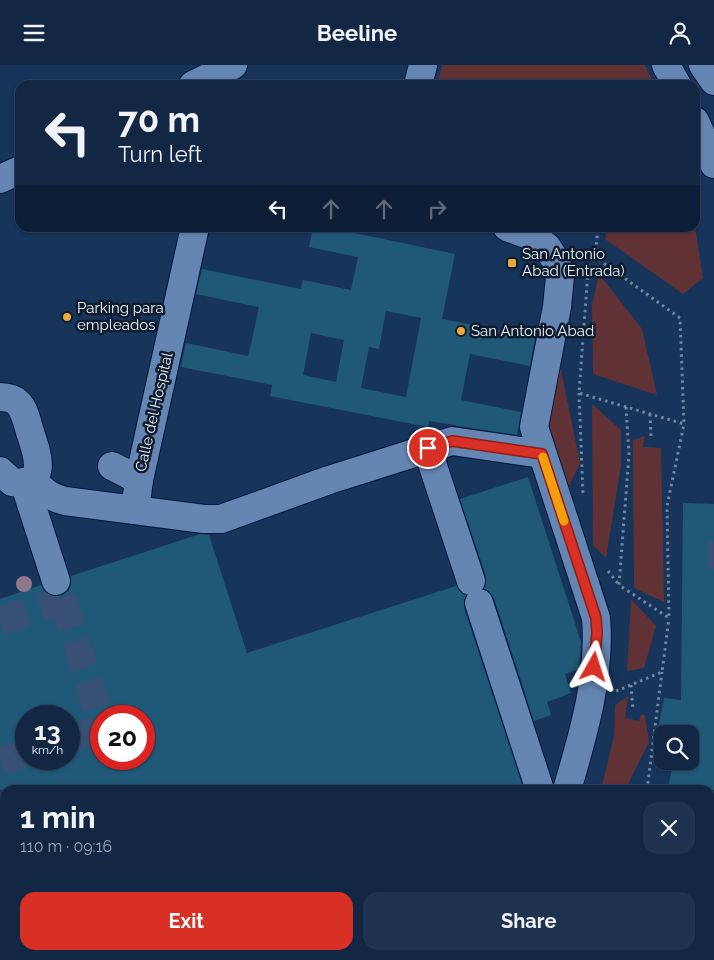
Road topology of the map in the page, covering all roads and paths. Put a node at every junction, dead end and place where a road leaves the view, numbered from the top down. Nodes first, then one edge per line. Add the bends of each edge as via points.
1 (234, 65) edge
2 (424, 65) edge
3 (666, 65) edge
4 (703, 65) edge
5 (203, 80) edge
6 (420, 80) edge
7 (674, 80) edge
8 (714, 81) edge
9 (15, 172) edge
10 (0, 179) edge
11 (194, 232) edge
12 (520, 232) edge
13 (598, 232) edge
14 (595, 257) junction
15 (580, 258) dead end
16 (589, 258) junction
17 (579, 393) junction
18 (0, 397) edge
19 (626, 407) junction
20 (650, 414) junction
21 (684, 424) junction
22 (652, 437) dead end
23 (426, 448) junction
24 (542, 454) junction
25 (112, 466) dead end
26 (139, 480) junction
27 (14, 481) edge
28 (583, 498) dead end
29 (135, 510) junction
30 (603, 565) dead end
31 (56, 581) tunnel mouth
32 (619, 585) junction
33 (669, 618) junction
34 (662, 672) junction
35 (630, 685) junction
36 (612, 693) dead end
37 (633, 710) dead end
38 (538, 785) edge
39 (569, 785) edge
40 (648, 785) edge

1 - 5 street
2 - 6 street
3 - 7 street
4 - 8 street
9 - 10 street
11 - 26 street, Calle del Hospital
12 - 24 street via 547,247 560,276 534,427
13 - 14 path
14 - 16 path
14 - 21 path via 680,318
15 - 16 path
16 - 17 path
17 - 19 path
17 - 28 path
18 - 27 street via 15,400 23,409 40,462 39,468
19 - 20 path
19 - 32 path via 629,454
20 - 21 path
20 - 22 path
21 - 33 path via 667,506
23 - 24 street via 452,441
23 - 29 street via 221,519
23 - 38 street
24 - 39 street via 596,618 592,685
25 - 26 street
26 - 29 street, Calle del Hospital
27 - 29 street via 41,490 52,498
27 - 31 street
30 - 32 path
32 - 33 path
33 - 34 path
34 - 35 path
34 - 40 path
35 - 36 path
35 - 37 path

